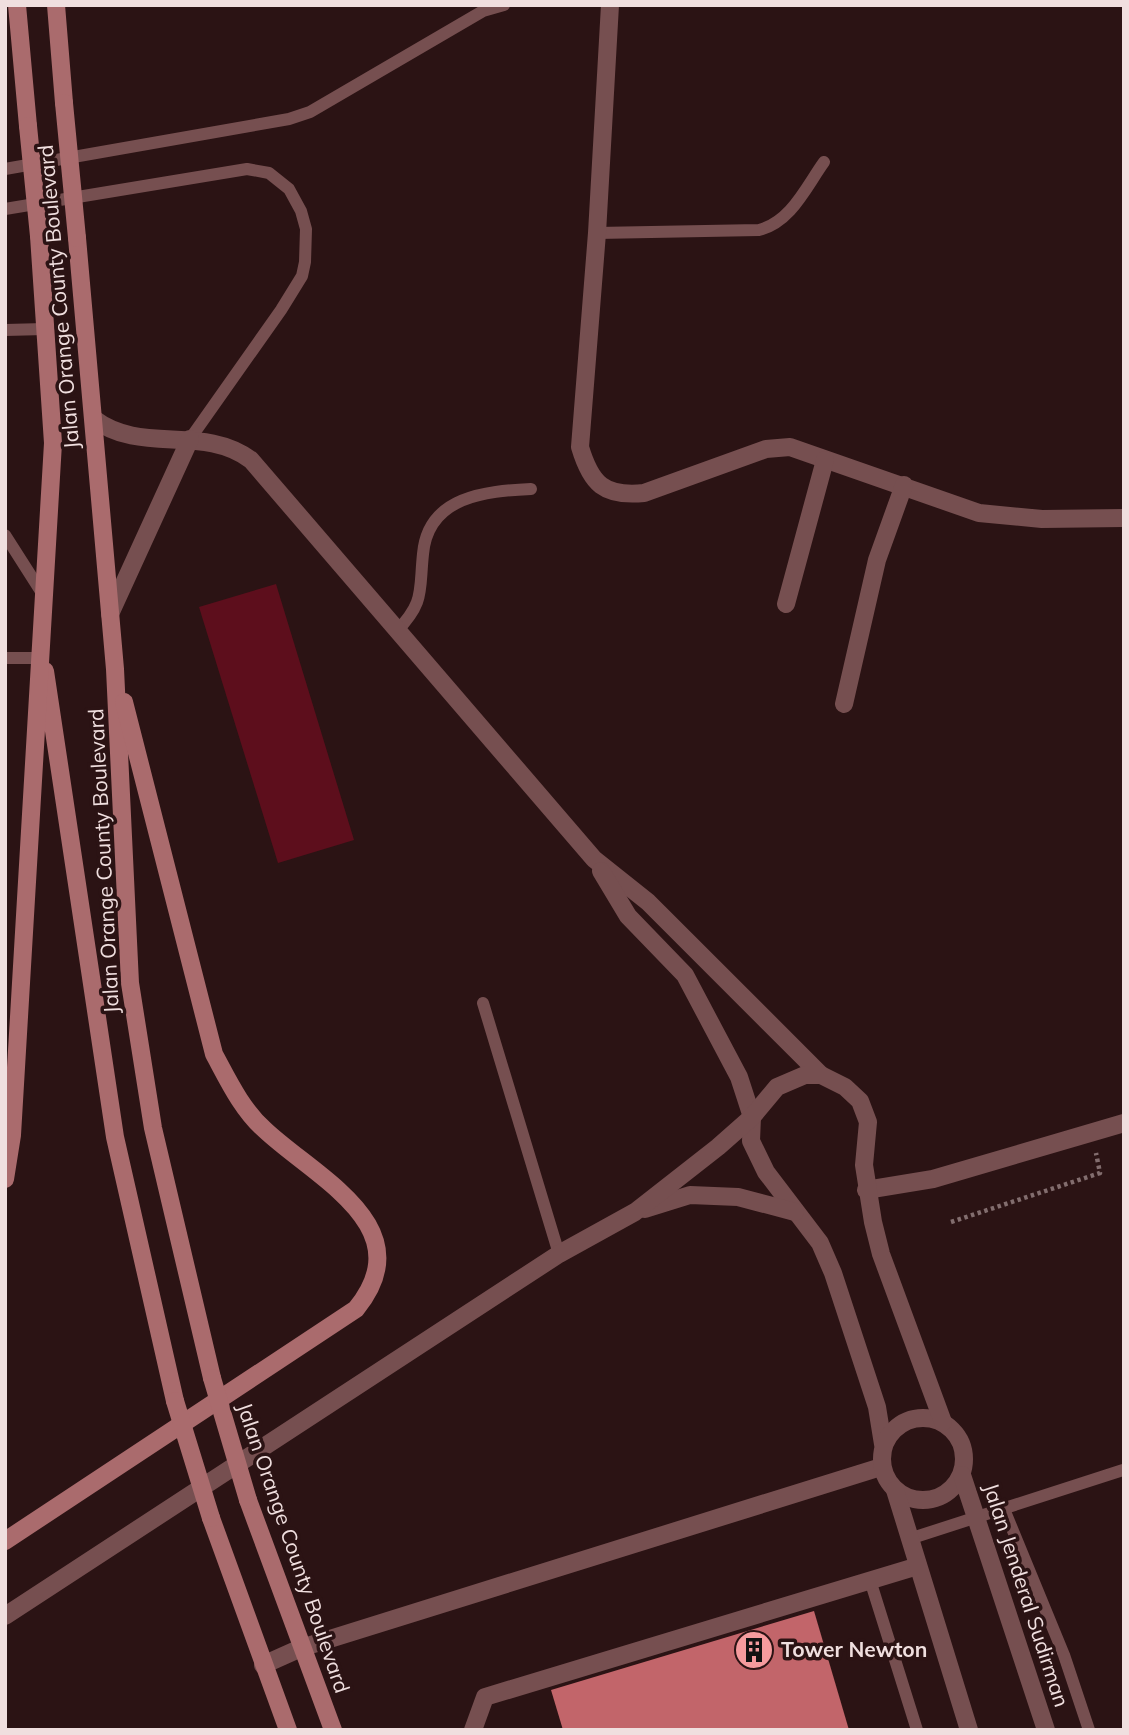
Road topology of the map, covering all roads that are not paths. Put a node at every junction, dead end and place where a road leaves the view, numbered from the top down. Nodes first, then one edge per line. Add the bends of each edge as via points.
1 (17, 5) edge
2 (56, 5) edge
3 (504, 5) edge
4 (610, 5) edge
5 (824, 162) dead end
6 (5, 169) edge
7 (5, 209) edge
8 (597, 233) junction
9 (45, 329) junction
10 (5, 330) edge
11 (94, 419) junction
12 (190, 439) junction
13 (825, 460) junction
14 (904, 485) junction
15 (531, 489) dead end
16 (1124, 518) edge
17 (5, 535) edge
18 (42, 593) junction
19 (786, 604) dead end
20 (110, 614) junction
21 (396, 632) junction
22 (40, 636) junction
23 (5, 658) edge
24 (38, 658) junction
25 (115, 669) junction
26 (844, 704) dead end
27 (594, 859) junction
28 (483, 1003) dead end
29 (821, 1075) junction
30 (752, 1117) junction
31 (1124, 1124) edge
32 (5, 1179) edge
33 (866, 1190) junction
34 (635, 1212) junction
35 (801, 1218) junction
36 (558, 1254) junction
37 (943, 1422) junction
38 (884, 1444) junction
39 (881, 1467) junction
40 (1123, 1470) edge
41 (962, 1475) junction
42 (895, 1490) junction
43 (1004, 1510) junction
44 (979, 1518) junction
45 (909, 1539) junction
46 (5, 1541) edge
47 (918, 1566) junction
48 (870, 1580) junction
49 (5, 1616) edge
50 (301, 1648) junction
51 (263, 1665) junction
52 (288, 1730) edge
53 (333, 1730) edge
54 (473, 1730) edge
55 (917, 1730) edge
56 (969, 1730) edge
57 (1046, 1730) edge
58 (1089, 1730) edge

1 - 9 main road, Jalan Orange County Boulevard, bridge
2 - 11 main road, Jalan Orange County Boulevard, bridge
3 - 6 lane via 483,11 289,119
4 - 8 street
5 - 8 lane via 787,216 772,227
7 - 12 lane via 247,169 270,173 289,189 306,229 302,276
8 - 13 street via 580,447 594,479 624,495 644,493 766,449 790,447
9 - 10 lane
9 - 18 main road, Jalan Orange County Boulevard via 53,443
11 - 12 street via 133,438
11 - 20 main road, Jalan Orange County Boulevard
12 - 20 street
12 - 21 street via 219,443 251,460
13 - 14 street
13 - 19 street
14 - 16 street via 979,513 1042,519
14 - 26 street via 877,560
15 - 21 lane via 474,494 436,520 423,553 417,609
17 - 18 lane
18 - 22 main road, Jalan Orange County Boulevard
20 - 25 main road, Jalan Orange County Boulevard
21 - 27 street
22 - 24 main road
22 - 51 main road, Jalan Orange County Boulevard, bridge via 115,1137 175,1401
23 - 24 lane
24 - 32 main road via 12,1135
25 - 46 main road via 214,1054 234,1093 262,1129 355,1204 373,1233 376,1268 370,1291 355,1309
25 - 50 main road, Jalan Orange County Boulevard, bridge via 130,983 153,1128 212,1378 248,1500
27 - 29 street via 648,902
27 - 30 street via 628,916 685,975 739,1077
28 - 36 lane
29 - 30 street via 805,1075 777,1087
29 - 33 street via 860,1101 868,1122
30 - 34 street
30 - 35 street via 751,1141 766,1172
31 - 33 street via 933,1179
33 - 37 street via 881,1254
34 - 35 street via 690,1195 738,1197
34 - 36 street
35 - 38 street via 833,1273 877,1407
36 - 49 street
37 - 38 street via 926,1417 908,1420 893,1429
37 - 41 street via 958,1436 965,1455
38 - 39 street
39 - 42 street
39 - 50 street
40 - 43 lane
41 - 42 street via 950,1491 932,1500 912,1500
41 - 44 street, Jalan Jenderal Sudirman
42 - 45 street
43 - 44 lane
43 - 58 lane
44 - 45 lane
44 - 57 street, Jalan Jenderal Sudirman
45 - 47 street
47 - 48 street
47 - 56 street
48 - 54 street via 485,1697
48 - 55 lane
50 - 51 street
50 - 53 main road, Jalan Orange County Boulevard
51 - 52 main road, Jalan Orange County Boulevard

